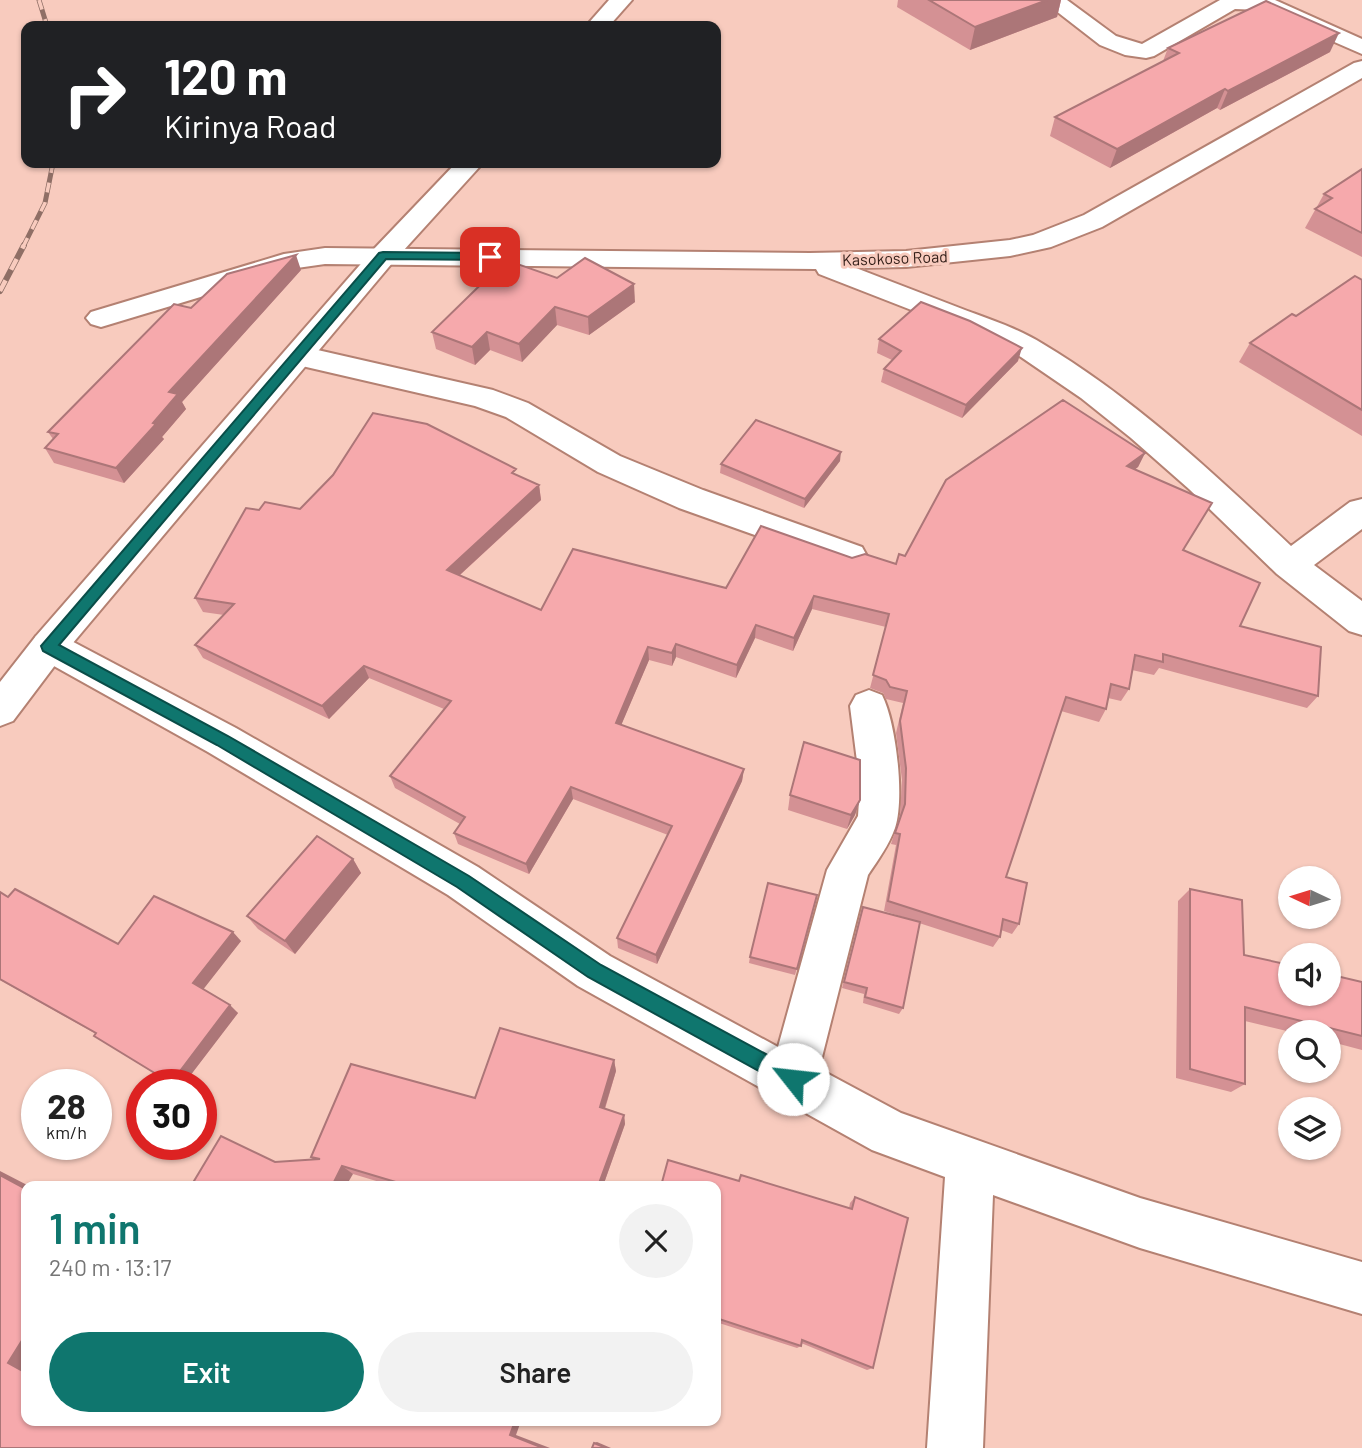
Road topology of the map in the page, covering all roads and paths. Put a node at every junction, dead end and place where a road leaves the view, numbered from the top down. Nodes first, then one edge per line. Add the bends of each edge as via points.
1 (621, 0) edge
2 (1053, 0) edge
3 (602, 21) edge
4 (1362, 47) edge
5 (1362, 68) edge
6 (465, 168) edge
7 (383, 256) junction
8 (810, 261) junction
9 (101, 318) dead end
10 (300, 356) junction
11 (1362, 510) edge
12 (850, 556) edge
13 (1289, 565) junction
14 (1362, 621) edge
15 (49, 646) junction
16 (869, 706) dead end
17 (0, 710) edge
18 (793, 1079) junction
19 (970, 1163) junction
20 (1362, 1289) edge
21 (955, 1448) edge

1 - 3 street
2 - 4 street via 1131,52 1146,51 1230,3 1247,1 1267,5
5 - 8 street, Kasokoso Road via 1093,221 1041,241 973,254
6 - 7 street
7 - 8 street, Kasokoso Road
7 - 9 street, Kasokoso Road via 294,260
7 - 10 street
8 - 13 street via 1032,350 1142,430
10 - 12 street via 482,397 517,410 609,464
10 - 15 street
11 - 13 street
13 - 14 street
15 - 17 street
15 - 18 street via 222,740 463,881 594,971
16 - 18 street via 881,804 873,831 848,870
18 - 19 street via 889,1133
19 - 20 street via 1140,1223
19 - 21 street

